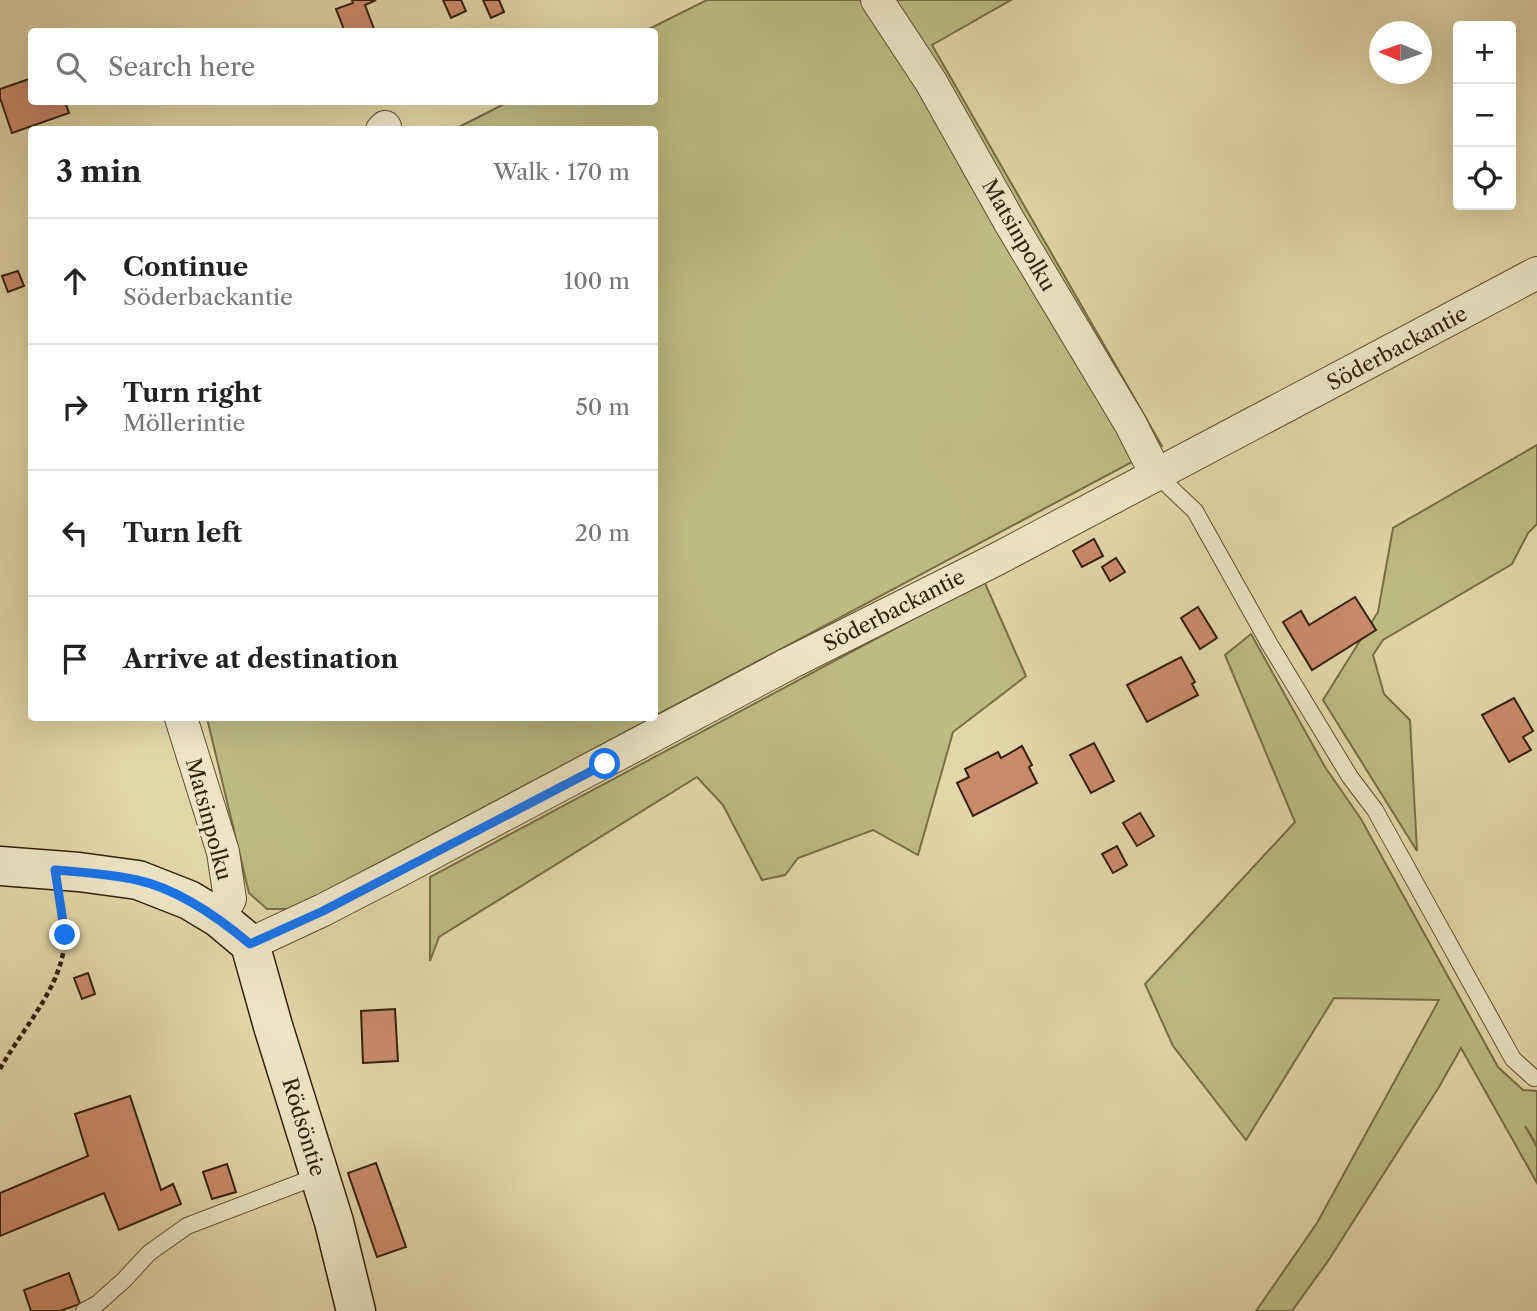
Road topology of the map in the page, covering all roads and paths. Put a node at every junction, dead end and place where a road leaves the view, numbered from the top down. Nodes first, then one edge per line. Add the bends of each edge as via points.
1 (877, 0) edge
2 (1537, 273) edge
3 (1156, 474) junction
4 (182, 721) edge
5 (0, 866) edge
6 (55, 870) junction
7 (219, 918) junction
8 (250, 944) junction
9 (0, 1069) edge
10 (1534, 1078) dead end
11 (318, 1176) junction
12 (84, 1311) edge
13 (356, 1311) edge

1 - 3 street, Matsinpolku via 930,82
2 - 3 street, Söderbackantie
3 - 8 street, Söderbackantie via 323,911
3 - 10 lane via 1195,511 1270,645 1375,810 1506,1049
4 - 7 street, Matsinpolku via 223,852 230,899
5 - 6 street
6 - 7 street via 138,880 189,900
6 - 9 path via 65,935 62,958 50,989
7 - 8 street
8 - 11 street, Rödsöntie
11 - 12 lane via 187,1226
11 - 13 street, Rödsöntie

